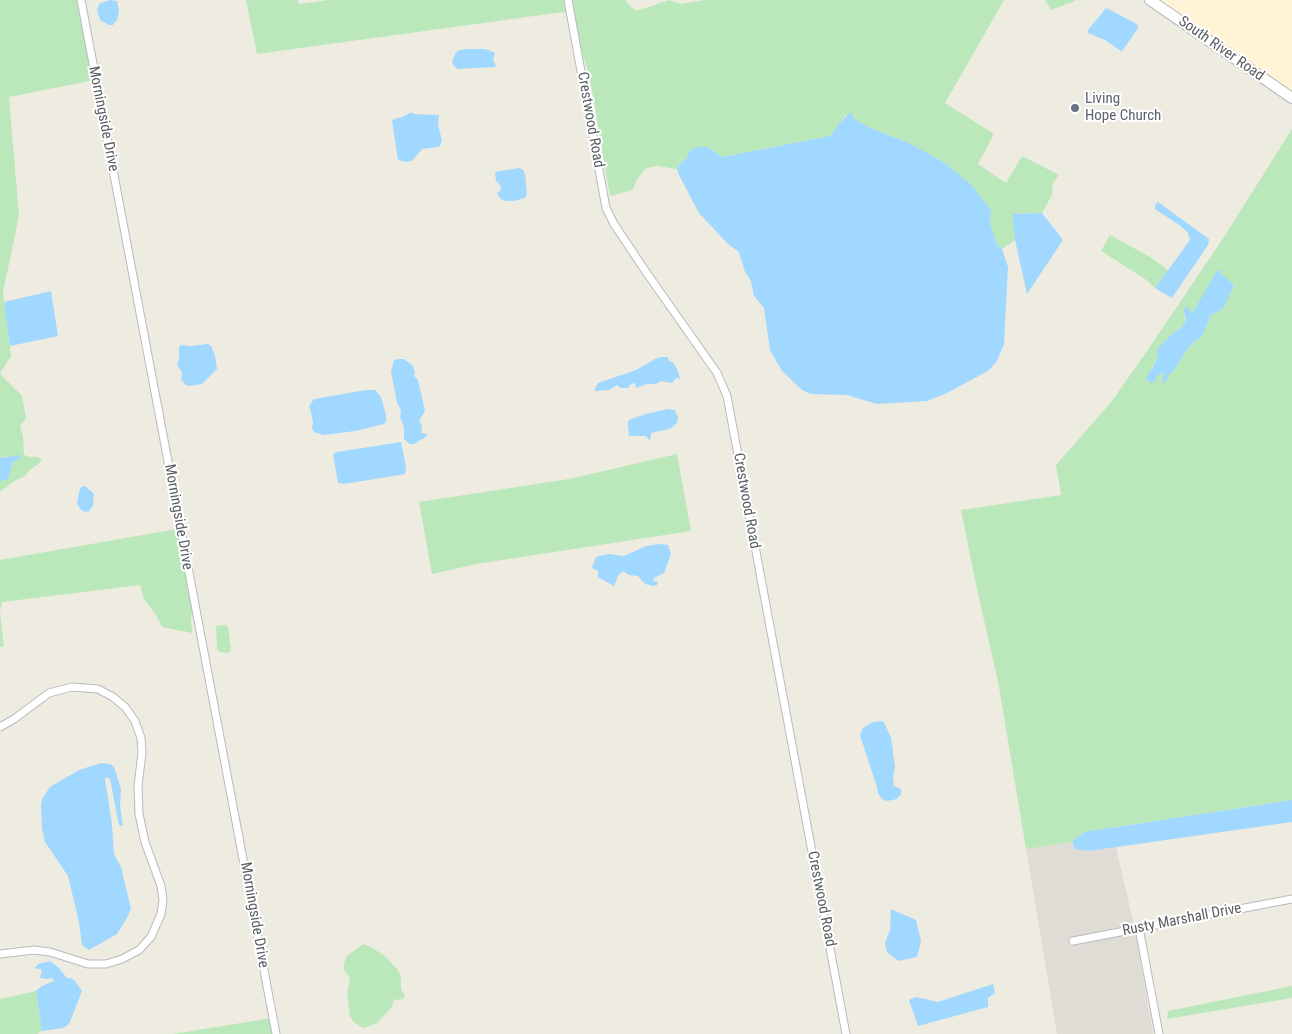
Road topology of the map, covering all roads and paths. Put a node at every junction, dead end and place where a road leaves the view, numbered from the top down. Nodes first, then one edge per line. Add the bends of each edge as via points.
1 (81, 0) edge
2 (568, 0) edge
3 (1150, 0) edge
4 (1292, 98) edge
5 (0, 728) edge
6 (1292, 899) edge
7 (1139, 928) junction
8 (1073, 940) dead end
9 (0, 954) edge
10 (276, 1034) edge
11 (846, 1034) edge
12 (1159, 1034) edge

1 - 10 street, Morningside Drive
2 - 11 street, Crestwood Road via 606,208 716,373 726,396
3 - 4 main road, South River Road
5 - 9 street via 49,693 72,686 98,689 125,707 141,738 139,814 163,900 151,937 139,950 122,959 88,964 34,950
6 - 7 street, Rusty Marshall Drive
7 - 8 street, Rusty Marshall Drive
7 - 12 street

